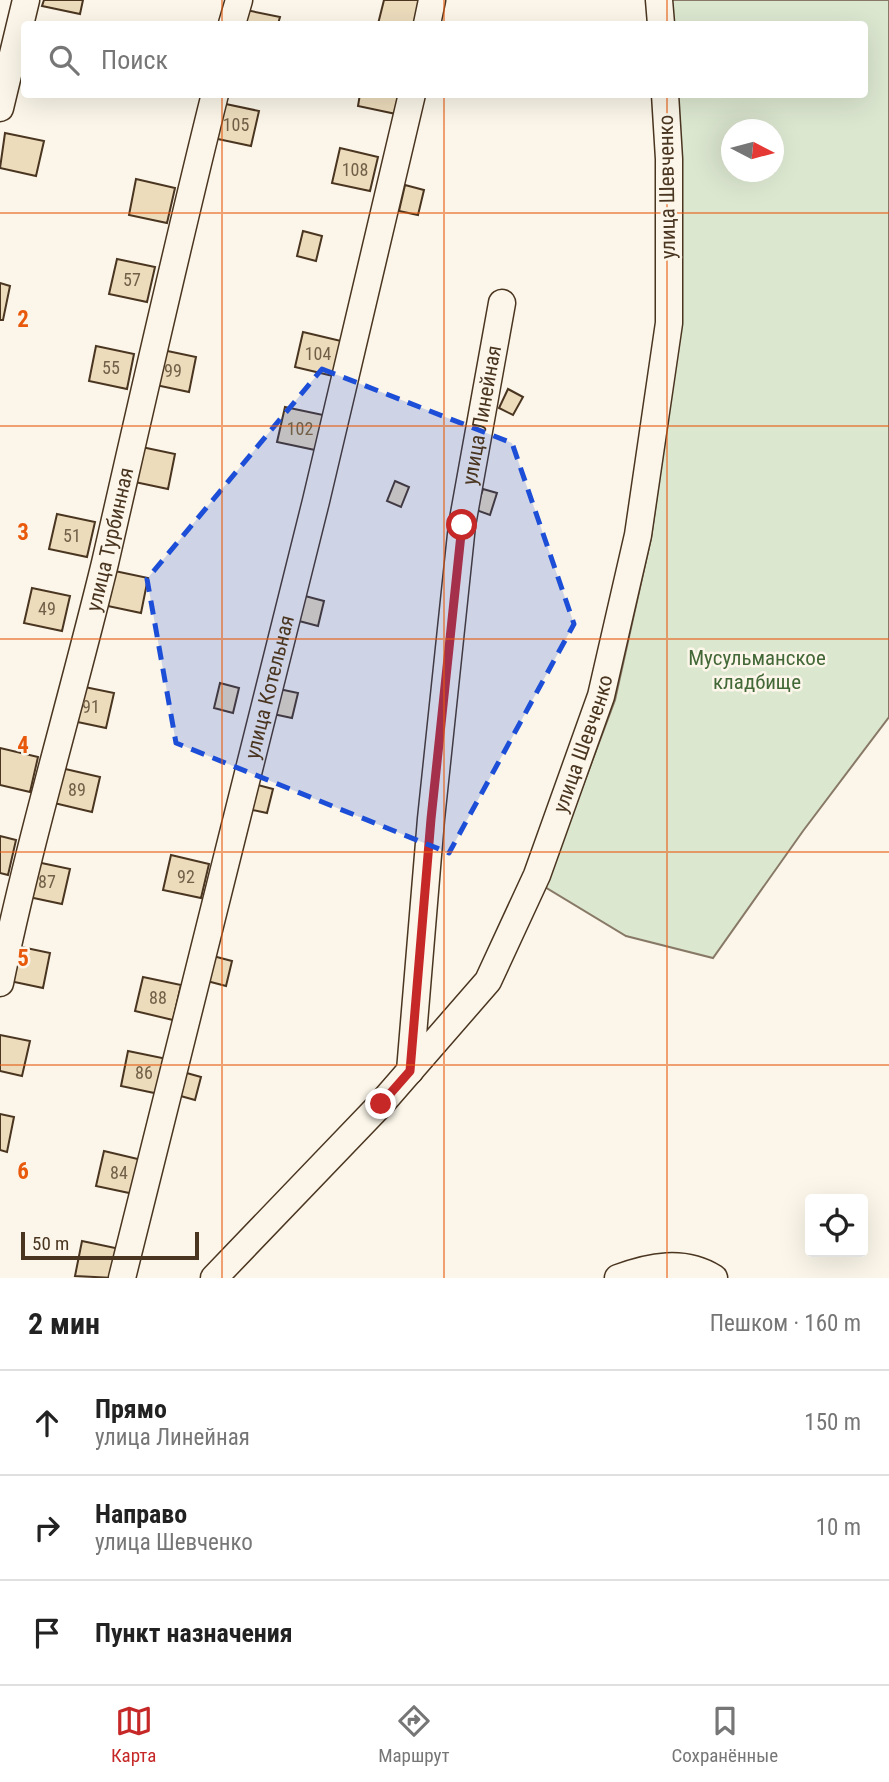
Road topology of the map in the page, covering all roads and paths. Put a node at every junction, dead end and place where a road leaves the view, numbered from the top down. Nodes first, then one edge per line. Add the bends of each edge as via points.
1 (26, 0) edge
2 (239, 0) edge
3 (432, 0) edge
4 (659, 0) edge
5 (233, 21) edge
6 (428, 21) edge
7 (661, 21) edge
8 (214, 98) edge
9 (411, 98) edge
10 (665, 98) edge
11 (0, 108) edge
12 (502, 303) dead end
13 (0, 983) edge
14 (410, 1071) junction
15 (122, 1278) edge
16 (214, 1278) edge
17 (618, 1278) edge
18 (714, 1278) edge

1 - 11 street
2 - 5 street
3 - 6 street
4 - 7 street
8 - 13 street, улица Турбинная
9 - 15 street, улица Котельная via 316,501
10 - 14 street, улица Шевченко via 669,323 638,536 601,696 537,876 488,981
12 - 14 street, улица Линейная via 462,525
14 - 16 street, улица Шевченко
17 - 18 street via 642,1269 679,1266

